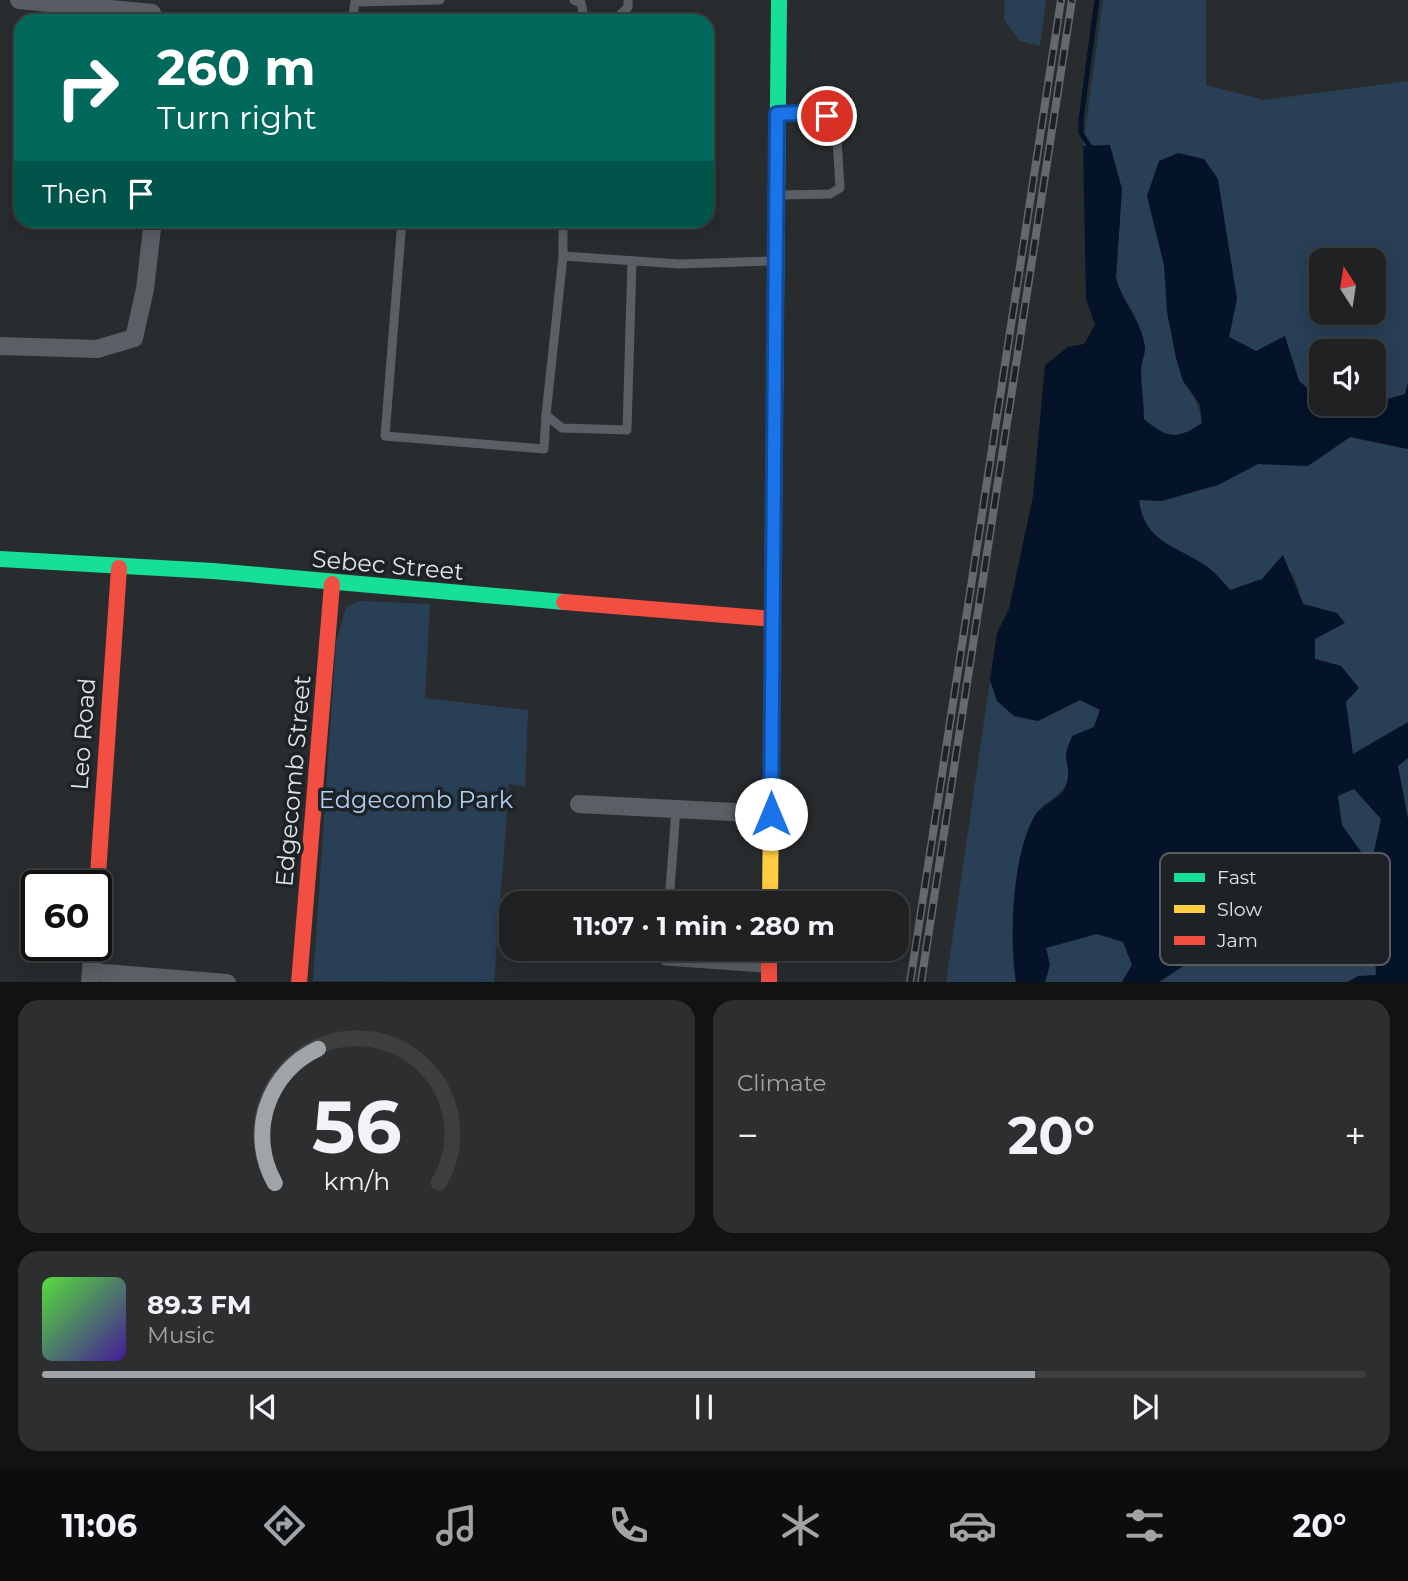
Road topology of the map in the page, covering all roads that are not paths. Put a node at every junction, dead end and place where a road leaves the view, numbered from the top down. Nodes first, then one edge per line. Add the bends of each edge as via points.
1 (19, 0) edge
2 (440, 0) edge
3 (574, 0) edge
4 (779, 0) edge
5 (151, 11) edge
6 (353, 14) edge
7 (584, 14) edge
8 (777, 114) junction
9 (775, 195) junction
10 (152, 228) edge
11 (401, 228) edge
12 (563, 228) edge
13 (564, 256) junction
14 (632, 261) junction
15 (775, 261) junction
16 (0, 346) edge
17 (546, 415) junction
18 (0, 559) edge
19 (119, 568) junction
20 (332, 584) junction
21 (772, 620) junction
22 (579, 804) dead end
23 (676, 809) junction
24 (771, 814) junction
25 (98, 870) edge
26 (670, 891) edge
27 (770, 891) edge
28 (665, 961) edge
29 (769, 975) edge
30 (91, 977) edge
31 (227, 982) edge
32 (299, 982) edge

1 - 5 street
2 - 6 lane via 355,2
3 - 7 lane via 581,3
4 - 8 street
8 - 9 street
8 - 9 lane via 817,112 836,123 839,188 830,194
9 - 15 street
10 - 16 street via 134,338 97,349
11 - 17 lane via 385,436 544,449
12 - 13 lane
13 - 14 lane
13 - 17 lane
14 - 15 lane
14 - 17 lane via 627,430 562,428
15 - 21 street
18 - 19 street, Sebec Street
19 - 20 street, Sebec Street via 213,571
19 - 25 street, Leo Road
20 - 21 street, Sebec Street
20 - 32 street, Edgecomb Street
21 - 24 street
22 - 23 street
23 - 24 street
23 - 26 lane
24 - 27 street
28 - 29 lane
30 - 31 street

